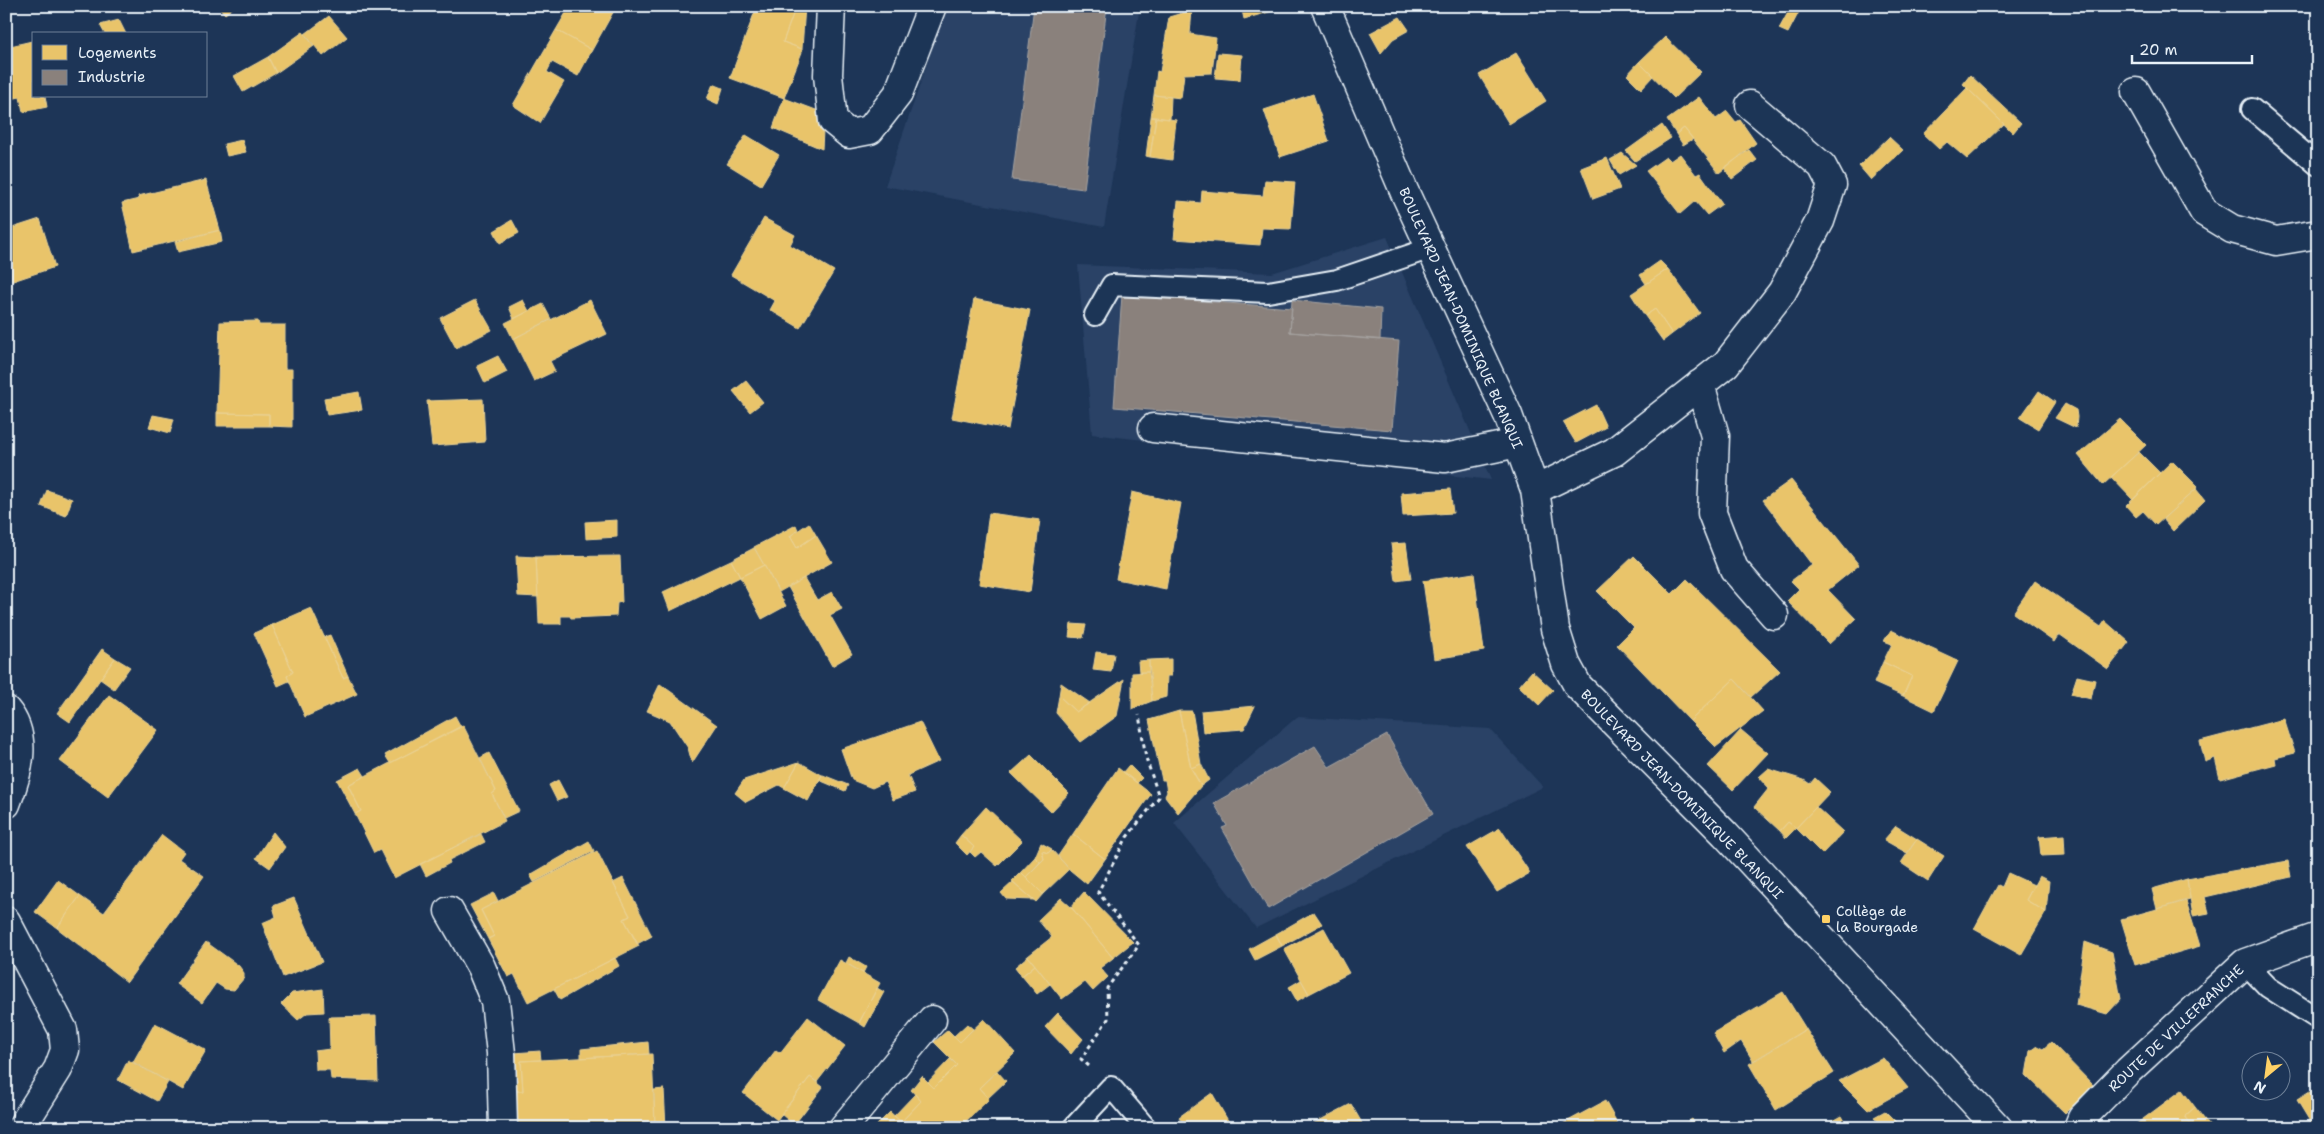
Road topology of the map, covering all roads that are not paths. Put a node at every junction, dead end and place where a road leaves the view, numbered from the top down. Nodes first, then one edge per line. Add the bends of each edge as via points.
1 (831, 6) edge
2 (932, 6) edge
3 (1325, 6) edge
4 (2136, 92) dead end
5 (1750, 105) dead end
6 (2252, 109) dead end
7 (2318, 165) edge
8 (2318, 234) edge
9 (1430, 248) junction
10 (1095, 314) dead end
11 (1700, 384) junction
12 (1154, 428) dead end
13 (1518, 443) junction
14 (1535, 490) junction
15 (1774, 615) dead end
16 (6, 710) edge
17 (6, 804) edge
18 (449, 911) dead end
19 (6, 922) edge
20 (2318, 938) edge
21 (2245, 963) junction
22 (2318, 1019) edge
23 (932, 1020) dead end
24 (21, 1128) edge
25 (503, 1128) edge
26 (843, 1128) edge
27 (1073, 1128) edge
28 (1146, 1128) edge
29 (1998, 1128) edge
30 (2078, 1128) edge

1 - 2 street via 828,75 833,121 849,134 870,130 898,94
3 - 9 street, BOULEVARD JEAN-DOMINIQUE BLANQUI
4 - 8 street via 2204,212 2232,229 2276,240
5 - 11 street via 1822,166 1832,185 1820,221 1782,292 1726,364
6 - 7 lane
9 - 10 lane via 1338,280 1268,292 1112,285
9 - 13 street, BOULEVARD JEAN-DOMINIQUE BLANQUI
11 - 14 street via 1614,452
11 - 15 street via 1714,436 1712,513 1734,570
12 - 13 street via 1446,458
13 - 14 street, BOULEVARD JEAN-DOMINIQUE BLANQUI
14 - 29 street, BOULEVARD JEAN-DOMINIQUE BLANQUI via 1555,629 1566,664 1578,686 1725,834
16 - 17 street via 15,721 21,744 13,787
18 - 25 street via 481,967 495,1001
19 - 24 street via 63,1030 65,1050 58,1070
20 - 21 street, ROUTE DE VILLEFRANCHE
21 - 22 lane via 2268,987
21 - 30 street, ROUTE DE VILLEFRANCHE via 2128,1071 2082,1118
23 - 26 street
27 - 28 lane via 1111,1087

